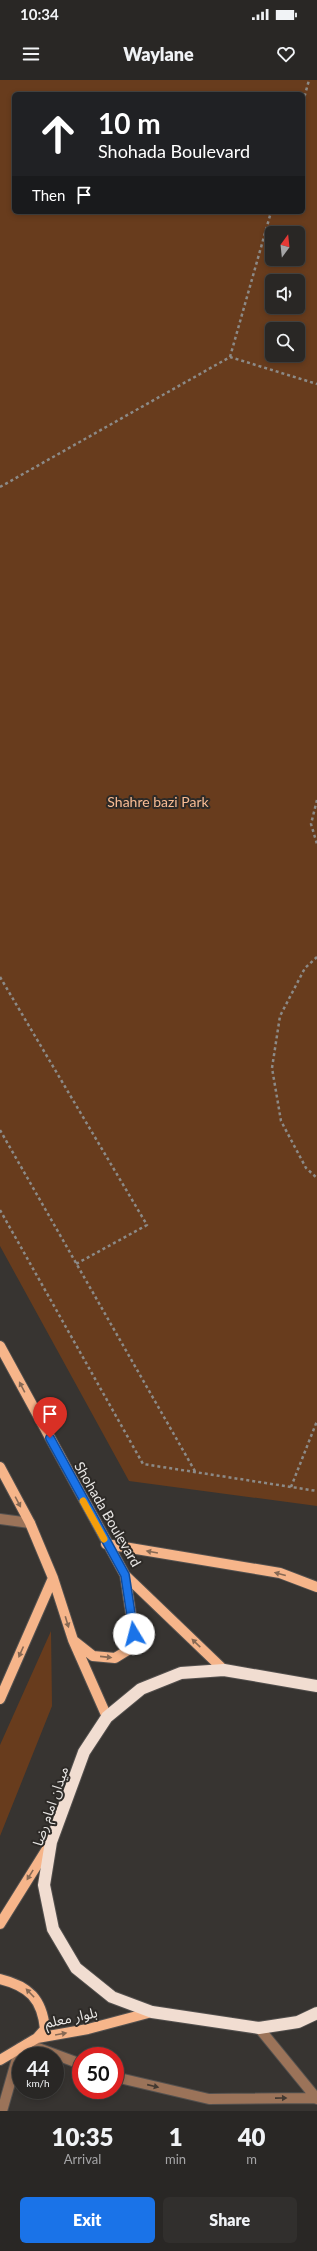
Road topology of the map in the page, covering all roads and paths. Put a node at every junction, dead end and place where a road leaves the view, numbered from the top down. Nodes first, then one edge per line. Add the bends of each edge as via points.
1 (310, 80) edge
2 (305, 96) edge
3 (270, 214) edge
4 (230, 357) junction
5 (317, 384) edge
6 (0, 488) edge
7 (317, 800) edge
8 (317, 844) edge
9 (317, 957) edge
10 (0, 976) edge
11 (0, 1130) edge
12 (317, 1178) edge
13 (0, 1210) edge
14 (76, 1264) junction
15 (0, 1346) edge
16 (317, 1421) edge
17 (0, 1467) edge
18 (196, 1473) junction
19 (291, 1487) junction
20 (317, 1492) edge
21 (0, 1519) edge
22 (30, 1523) junction
23 (106, 1544) junction
24 (125, 1575) junction
25 (53, 1578) junction
26 (317, 1587) edge
27 (72, 1640) junction
28 (224, 1670) junction
29 (317, 1686) edge
30 (0, 1699) edge
31 (107, 1717) junction
32 (51, 1842) junction
33 (0, 1924) edge
34 (0, 1979) edge
35 (152, 2012) junction
36 (317, 2013) edge
37 (259, 2028) junction
38 (37, 2038) junction
39 (23, 2046) junction
40 (0, 2060) edge
41 (72, 2061) edge
42 (124, 2079) edge
43 (317, 2098) edge
44 (2, 2111) edge

1 - 2 path
3 - 4 path
4 - 5 path
4 - 6 path
7 - 8 path via 311,824
9 - 12 path via 305,968 280,1016 272,1068 281,1121 306,1168
10 - 14 path via 148,1225
11 - 14 path
13 - 18 path via 143,1464
14 - 18 path
23 -> 15 main road, Shohada Boulevard
16 - 19 path
17 -> 22 main road
18 - 19 path
19 - 20 path
21 - 22 street
22 - 25 main road
23 - 24 main road, Shohada Boulevard
26 -> 23 main road via 280,1573
27 -> 24 main road via 94,1656 115,1658 128,1650 134,1634
28 -> 24 main road, Shohada Boulevard
25 -> 27 main road
25 -> 30 main road
27 - 31 main road
28 - 29 highway, میدان امام رضا
28 - 31 highway, میدان امام رضا via 181,1673 141,1689
31 - 32 highway, میدان امام رضا via 84,1752
32 -> 33 main road
32 - 35 highway, میدان امام رضا via 44,1885 53,1929 72,1962 112,1997
38 -> 34 main road via 45,2030 44,2015 37,2001 27,1989 14,1982
35 - 37 highway, میدان امام رضا
38 -> 35 main road, بلوار معلم via 88,2029
36 - 37 highway, میدان امام رضا via 298,2022
37 - 43 street
38 - 39 main road, بلوار معلم
39 - 40 main road, بلوار معلم
39 - 41 street
39 - 44 street
42 -> 43 street via 209,2099

